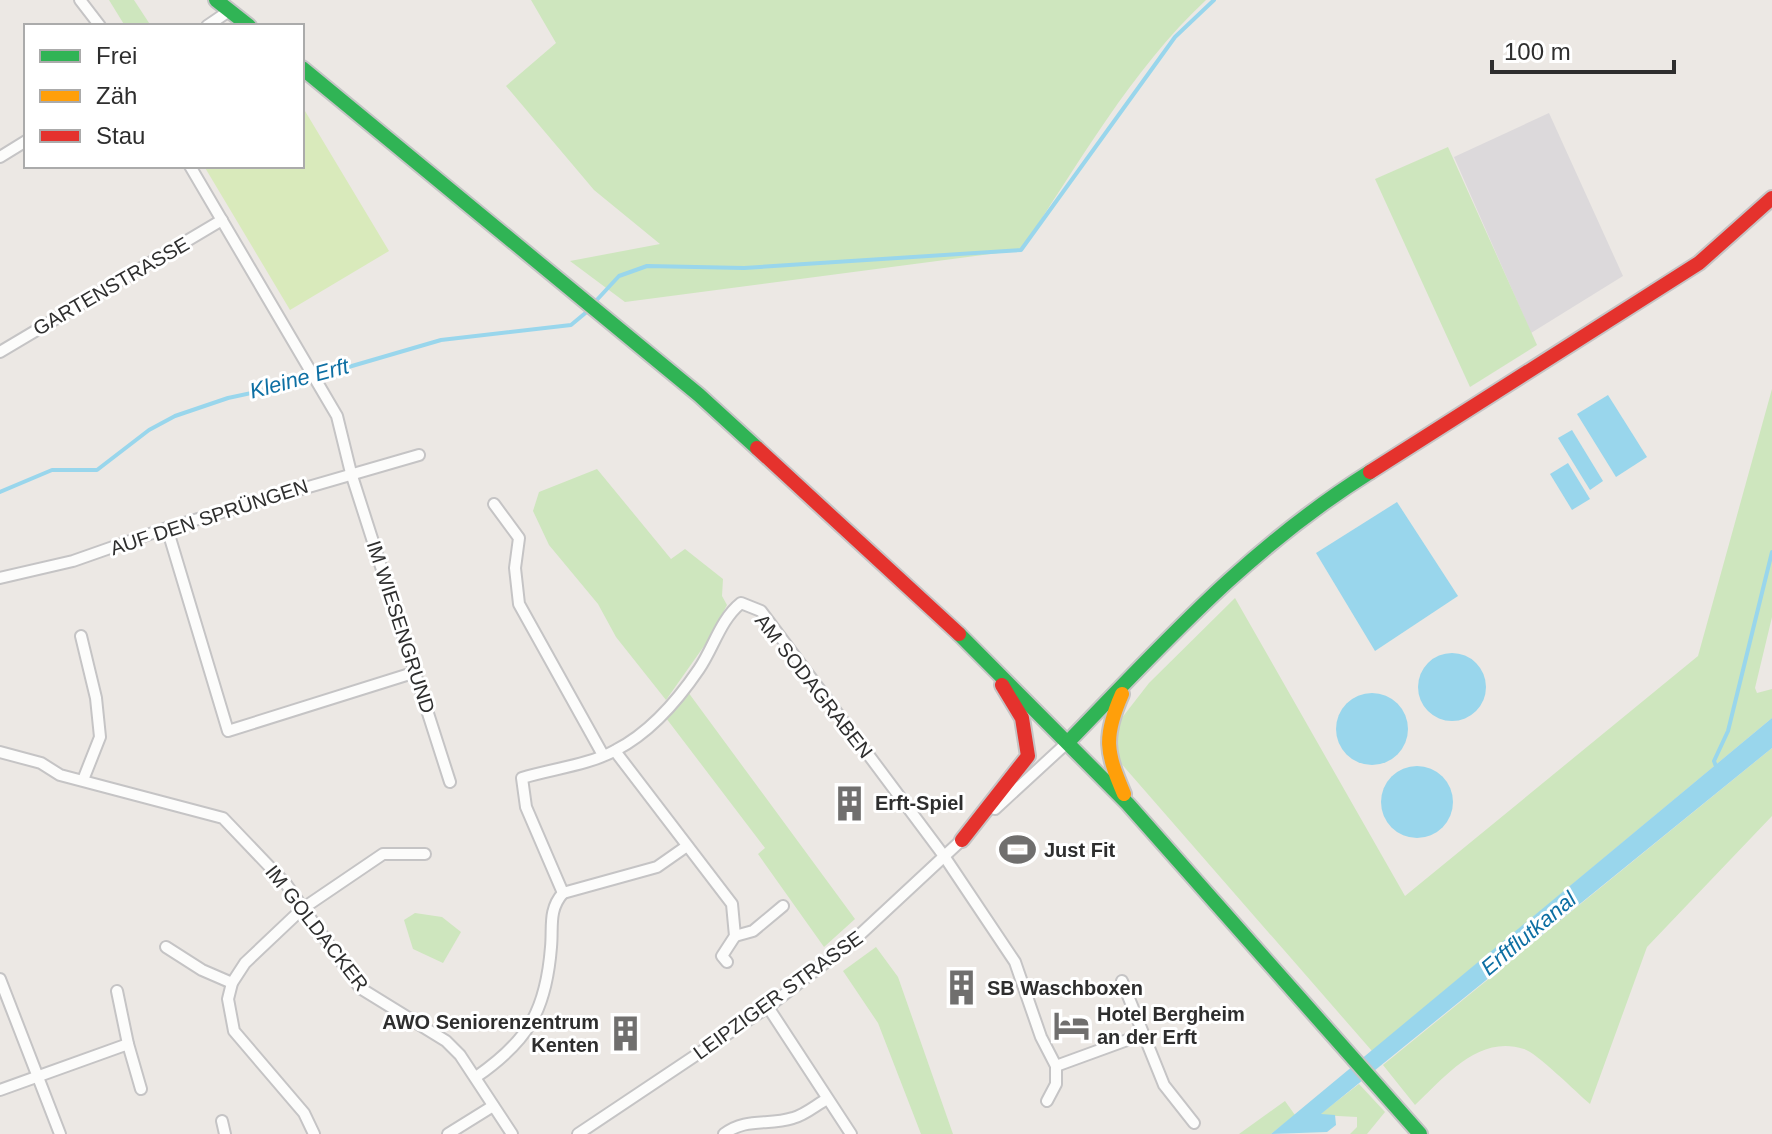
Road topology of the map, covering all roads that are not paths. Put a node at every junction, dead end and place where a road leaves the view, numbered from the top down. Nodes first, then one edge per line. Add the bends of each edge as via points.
1 (80, 0) edge
2 (216, 0) edge
3 (229, 11) junction
4 (98, 24) edge
5 (210, 24) edge
6 (246, 24) edge
7 (304, 70) edge
8 (24, 142) edge
9 (0, 157) edge
10 (191, 168) edge
11 (1772, 198) edge
12 (222, 220) junction
13 (0, 352) edge
14 (419, 455) dead end
15 (351, 473) junction
16 (494, 504) dead end
17 (167, 528) junction
18 (0, 578) edge
19 (81, 636) dead end
20 (992, 668) junction
21 (416, 672) junction
22 (1127, 682) junction
23 (1069, 741) junction
24 (615, 751) junction
25 (0, 752) edge
26 (603, 755) junction
27 (83, 780) junction
28 (450, 782) dead end
29 (1128, 804) junction
30 (962, 840) junction
31 (687, 846) junction
32 (425, 854) dead end
33 (944, 856) junction
34 (563, 893) junction
35 (783, 906) dead end
36 (302, 909) junction
37 (735, 936) junction
38 (166, 947) dead end
39 (727, 962) dead end
40 (0, 979) edge
41 (1122, 981) dead end
42 (232, 983) junction
43 (117, 991) dead end
44 (768, 1007) junction
45 (1141, 1035) junction
46 (128, 1044) junction
47 (1056, 1066) junction
48 (39, 1075) junction
49 (476, 1077) junction
50 (141, 1089) dead end
51 (0, 1090) edge
52 (827, 1099) junction
53 (1047, 1101) dead end
54 (493, 1106) junction
55 (222, 1121) dead end
56 (1194, 1123) dead end
57 (60, 1134) edge
58 (225, 1134) edge
59 (314, 1134) edge
60 (448, 1134) edge
61 (512, 1134) edge
62 (578, 1134) edge
63 (724, 1134) edge
64 (851, 1134) edge
65 (1420, 1134) edge

1 - 4 street
2 - 3 main road
3 - 5 street
3 - 6 main road
7 - 20 main road via 699,395
8 - 9 street
10 - 12 street, IM WIESENGRUND
11 - 22 main road via 1699,263 1309,510 1224,581
12 - 13 street, GARTENSTRASSE
12 - 15 street, IM WIESENGRUND via 337,416
14 - 15 street, AUF DEN SPRÜNGEN
15 - 17 street, AUF DEN SPRÜNGEN
15 - 21 street, IM WIESENGRUND
16 - 26 street via 519,538 519,604
17 - 18 street, AUF DEN SPRÜNGEN via 73,561
17 - 21 street via 228,731
19 - 27 street via 100,737
20 - 23 main road
20 - 30 main road via 1022,718 1028,756
21 - 28 street, IM WIESENGRUND
22 - 23 main road
22 - 29 main road via 1108,723 1105,744
23 - 29 main road
23 - 30 street, LEIPZIGER STRASSE
24 - 26 street, AM SODAGRABEN
24 - 31 street
24 - 33 street, AM SODAGRABEN via 648,728 687,686 727,614 741,603 761,611 779,633
25 - 27 street, IM GOLDACKER
26 - 34 street, AM SODAGRABEN via 522,778 526,807
27 - 36 street, IM GOLDACKER via 223,818 286,884
29 - 65 main road
30 - 33 street, LEIPZIGER STRASSE
31 - 34 street via 657,867
31 - 37 street via 732,904
32 - 36 street via 383,854
33 - 44 street, LEIPZIGER STRASSE via 852,942
33 - 47 street via 1015,962
34 - 49 street via 552,913 547,978 537,1014 522,1040
35 - 37 street via 753,931
36 - 42 street via 245,963
36 - 49 street, IM GOLDACKER via 360,988 446,1041
37 - 39 street via 722,956
38 - 42 street
40 - 48 street
41 - 45 street
42 - 59 street via 228,1007 234,1031 304,1113
43 - 46 street
44 - 52 street
44 - 62 street, LEIPZIGER STRASSE
45 - 47 street
45 - 56 street via 1164,1085
46 - 48 street
46 - 50 street
47 - 53 street via 1056,1084
48 - 51 street
48 - 57 street
49 - 54 street, IM GOLDACKER
52 - 63 street via 796,1118 753,1121
52 - 64 street
54 - 60 street
54 - 61 street, IM GOLDACKER
55 - 58 street

